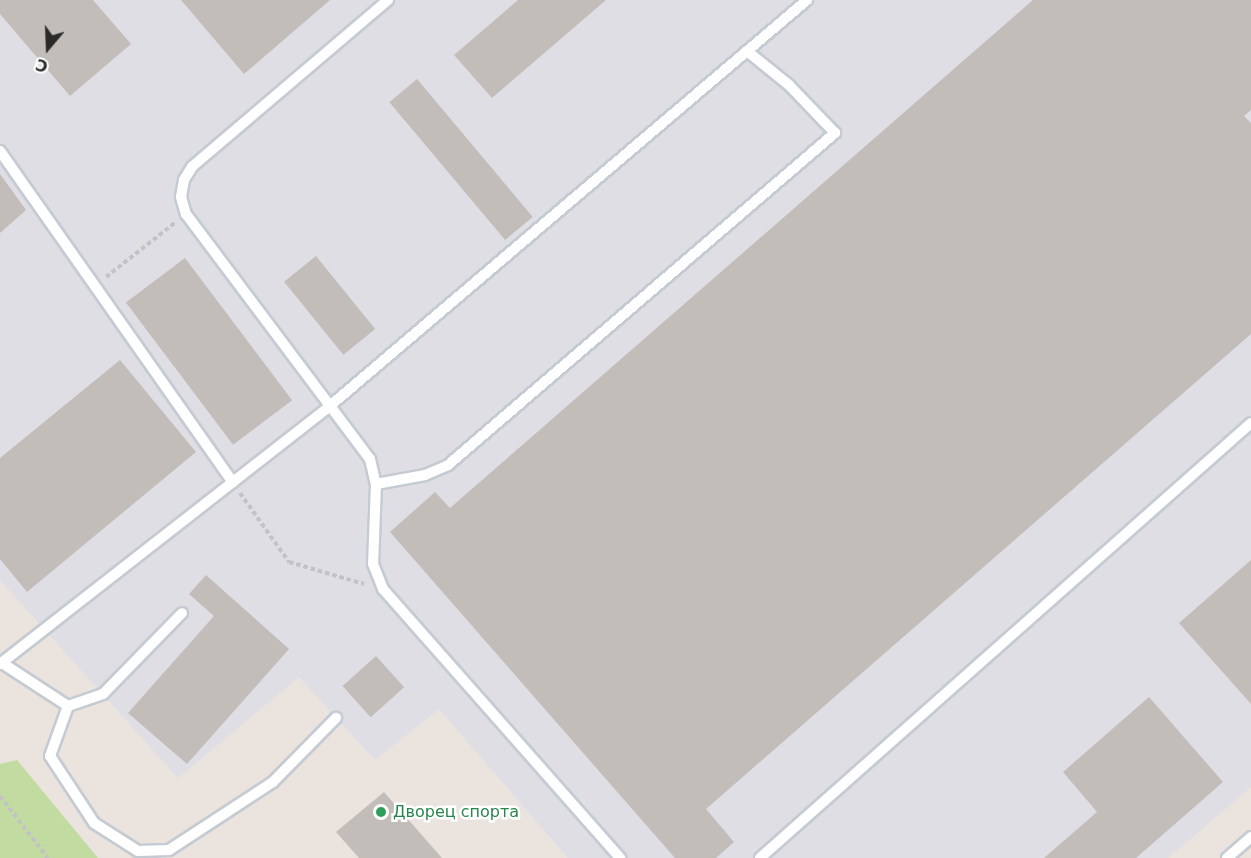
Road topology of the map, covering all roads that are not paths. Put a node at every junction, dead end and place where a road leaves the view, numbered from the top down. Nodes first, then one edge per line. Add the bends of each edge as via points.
1 (388, 0) edge
2 (807, 0) edge
3 (747, 51) junction
4 (0, 151) edge
5 (331, 405) junction
6 (1251, 423) edge
7 (233, 482) junction
8 (376, 484) junction
9 (182, 613) dead end
10 (1, 663) edge
11 (69, 706) junction
12 (336, 718) dead end
13 (1251, 837) edge
14 (620, 858) edge
15 (760, 858) edge
16 (1227, 858) edge

1 - 5 lane via 192,167 184,180 181,197 186,214
2 - 3 lane
3 - 5 lane
3 - 8 lane via 789,85 835,133 448,465 425,475
4 - 7 lane
5 - 7 lane
5 - 8 lane via 370,459
6 - 15 lane
7 - 10 lane
8 - 14 lane via 373,564 383,589
9 - 11 lane via 103,694
10 - 11 lane
11 - 12 lane via 50,756 94,823 138,851 169,850 273,782
13 - 16 lane

